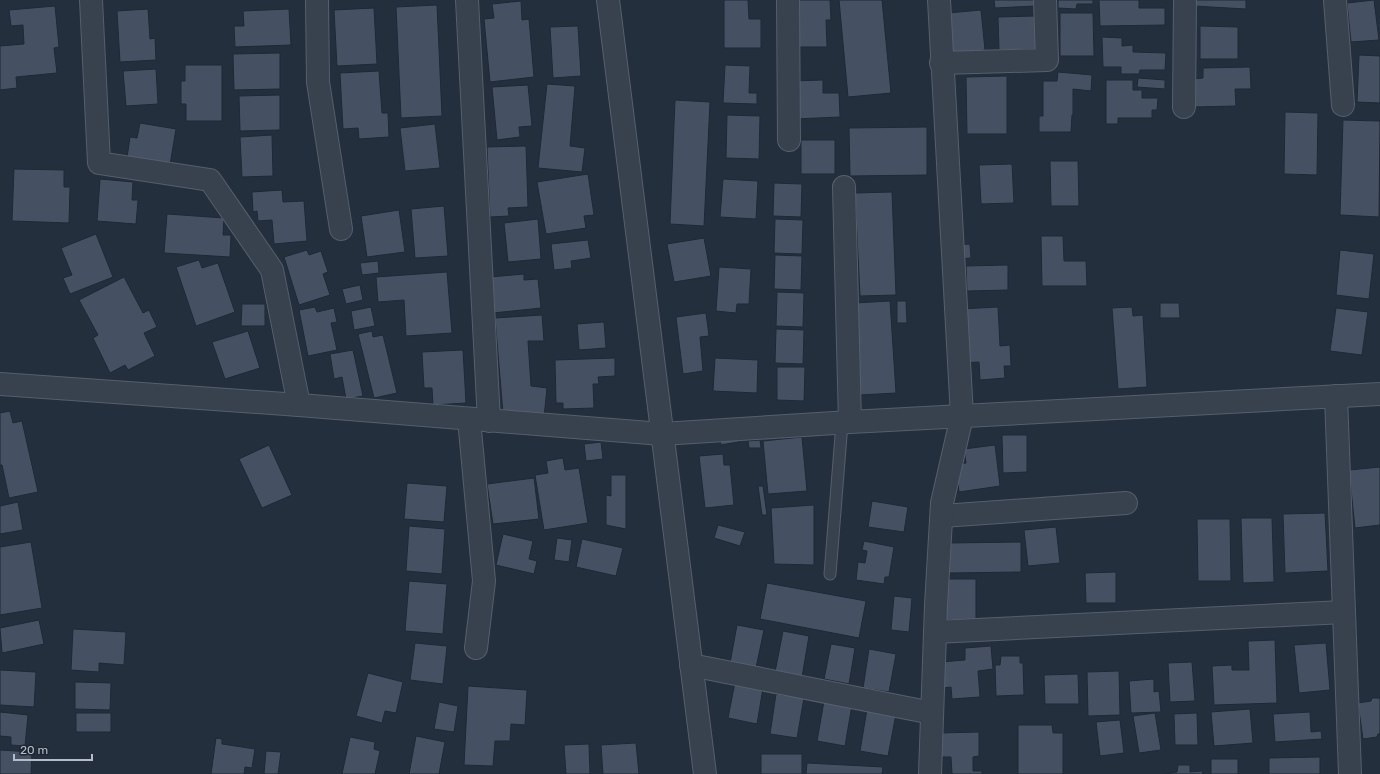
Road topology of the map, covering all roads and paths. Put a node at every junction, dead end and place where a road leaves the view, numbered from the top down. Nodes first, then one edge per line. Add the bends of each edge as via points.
1 (92, 0) edge
2 (317, 0) edge
3 (467, 0) edge
4 (608, 0) edge
5 (788, 0) edge
6 (939, 0) edge
7 (1045, 0) edge
8 (1185, 0) edge
9 (1335, 0) edge
10 (941, 63) junction
11 (1343, 105) dead end
12 (1184, 107) dead end
13 (789, 140) dead end
14 (844, 187) dead end
15 (341, 229) dead end
16 (0, 384) edge
17 (1380, 394) edge
18 (1336, 396) junction
19 (299, 405) junction
20 (962, 416) junction
21 (479, 420) junction
22 (846, 422) junction
23 (662, 434) junction
24 (1126, 503) dead end
25 (942, 516) junction
26 (830, 574) dead end
27 (1344, 612) junction
28 (935, 632) junction
29 (476, 648) dead end
30 (691, 664) junction
31 (932, 713) junction
32 (705, 774) edge
33 (930, 774) edge
34 (1350, 774) edge

1 - 19 street via 99,163 210,180 272,270
2 - 15 street via 318,82
3 - 21 street
4 - 23 street
5 - 13 street
6 - 10 street
7 - 10 street via 1047,60
8 - 12 street
9 - 11 street
10 - 20 street
14 - 22 street
16 - 19 street
17 - 18 street
18 - 20 street
18 - 27 street
19 - 21 street
20 - 22 street
20 - 25 street via 942,503
21 - 23 street
21 - 29 street via 484,581
22 - 23 street
22 - 26 lane
23 - 30 street
24 - 25 street
25 - 28 street
27 - 28 street
27 - 34 street
28 - 31 street
30 - 31 street
30 - 32 street
31 - 33 street

